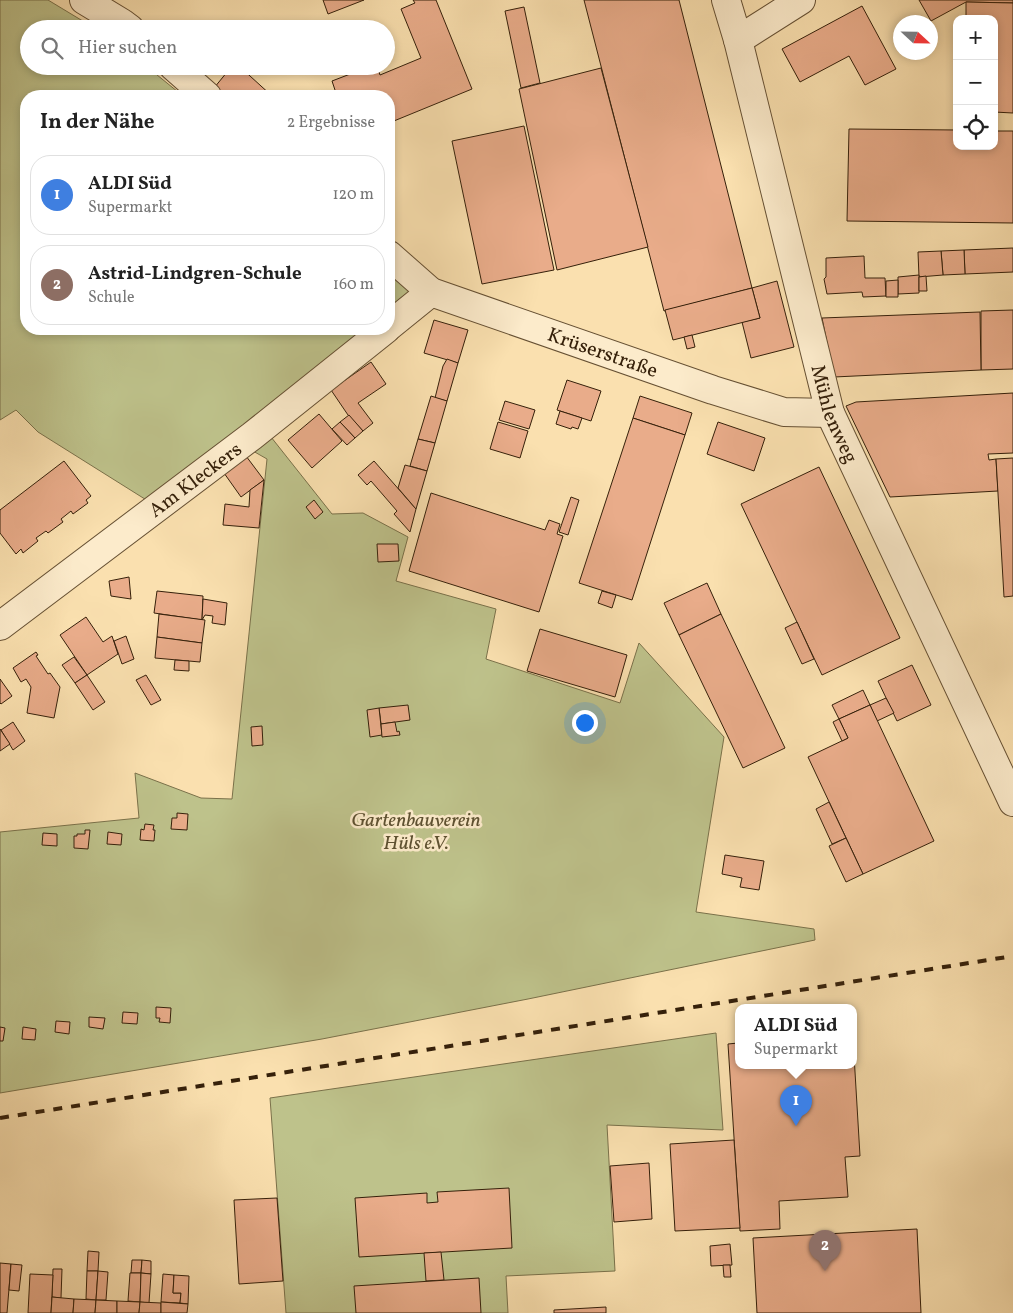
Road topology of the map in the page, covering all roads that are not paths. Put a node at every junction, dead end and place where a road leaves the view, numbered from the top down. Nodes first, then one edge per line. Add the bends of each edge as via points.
1 (84, 0) edge
2 (726, 0) edge
3 (801, 0) edge
4 (117, 20) edge
5 (738, 40) junction
6 (182, 75) edge
7 (200, 90) edge
8 (395, 260) edge
9 (431, 292) junction
10 (395, 321) edge
11 (378, 335) edge
12 (830, 413) junction
13 (0, 626) edge
14 (1013, 802) edge

1 - 4 street
2 - 5 street, Mühlenweg
3 - 5 street
5 - 12 street, Mühlenweg
6 - 7 street
8 - 9 street, Krüserstraße
9 - 10 street
9 - 12 street, Krüserstraße via 784,412
11 - 13 street, Am Kleckers via 252,436
12 - 14 street, Mühlenweg

